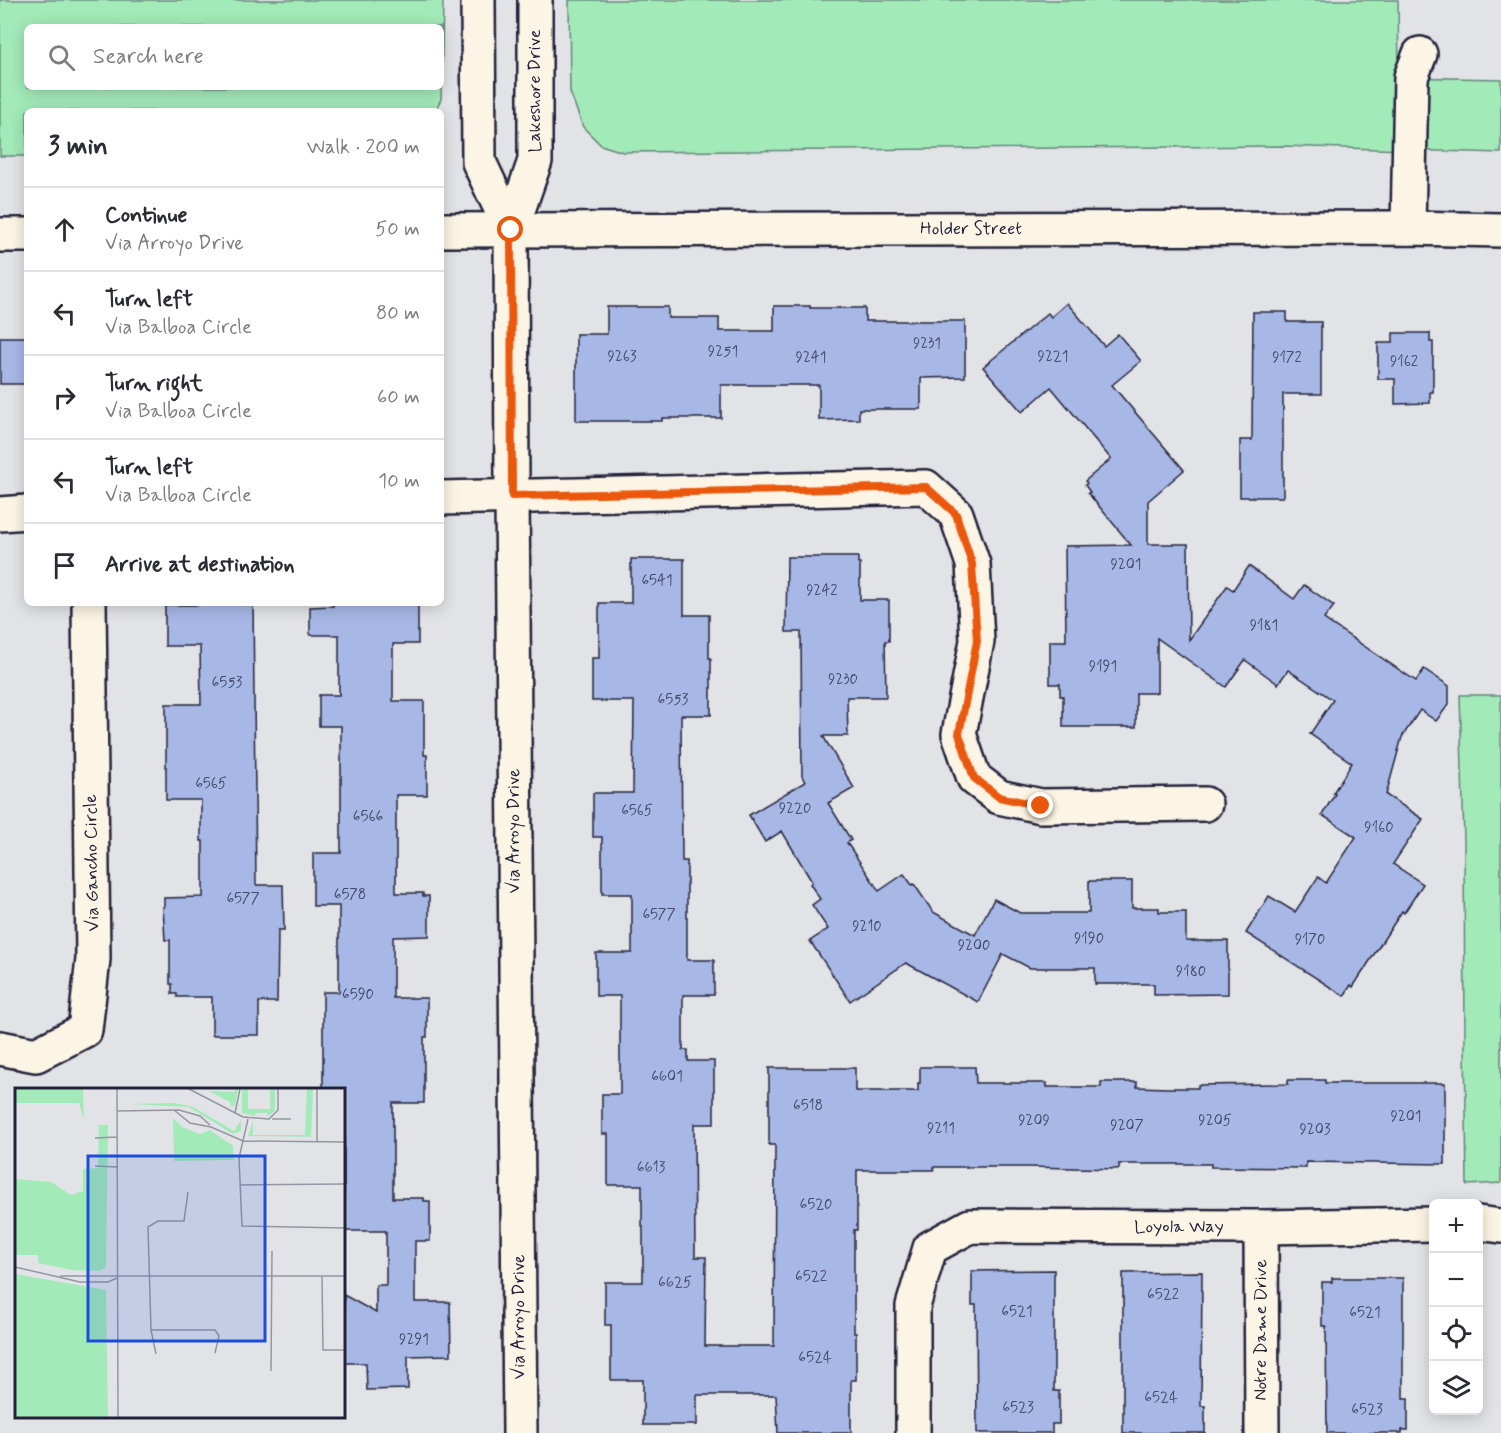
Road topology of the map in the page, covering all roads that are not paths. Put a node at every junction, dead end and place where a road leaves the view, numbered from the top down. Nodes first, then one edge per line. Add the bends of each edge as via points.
1 (478, 0) edge
2 (535, 0) edge
3 (1420, 54) dead end
4 (1408, 228) junction
5 (444, 230) edge
6 (511, 230) junction
7 (1501, 230) edge
8 (0, 235) edge
9 (24, 235) edge
10 (512, 496) junction
11 (444, 498) edge
12 (24, 512) edge
13 (0, 514) edge
14 (89, 606) edge
15 (1205, 804) dead end
16 (0, 1048) edge
17 (1429, 1224) edge
18 (1483, 1224) edge
19 (1501, 1226) edge
20 (1261, 1227) junction
21 (519, 1433) edge
22 (913, 1433) edge
23 (1262, 1433) edge

1 - 6 street via 479,162
2 - 6 street, Lakeshore Drive via 535,161
3 - 4 street via 1412,77
4 - 6 street, Holder Street
4 - 7 street, Holder Street
5 - 6 street, Holder Street
6 - 10 street, Via Arroyo Drive
8 - 9 street
10 - 11 street
10 - 15 street via 926,487 956,514 972,564 977,641 959,734 974,778 999,797 1041,806
10 - 21 street, Via Arroyo Drive
12 - 13 street
14 - 16 street, Via Gancho Circle via 93,959 85,1030 36,1055
17 - 20 street, Loyola Way
18 - 19 street
20 - 22 street, Loyola Way via 970,1226 930,1248 912,1306
20 - 23 street, Notre Dame Drive

